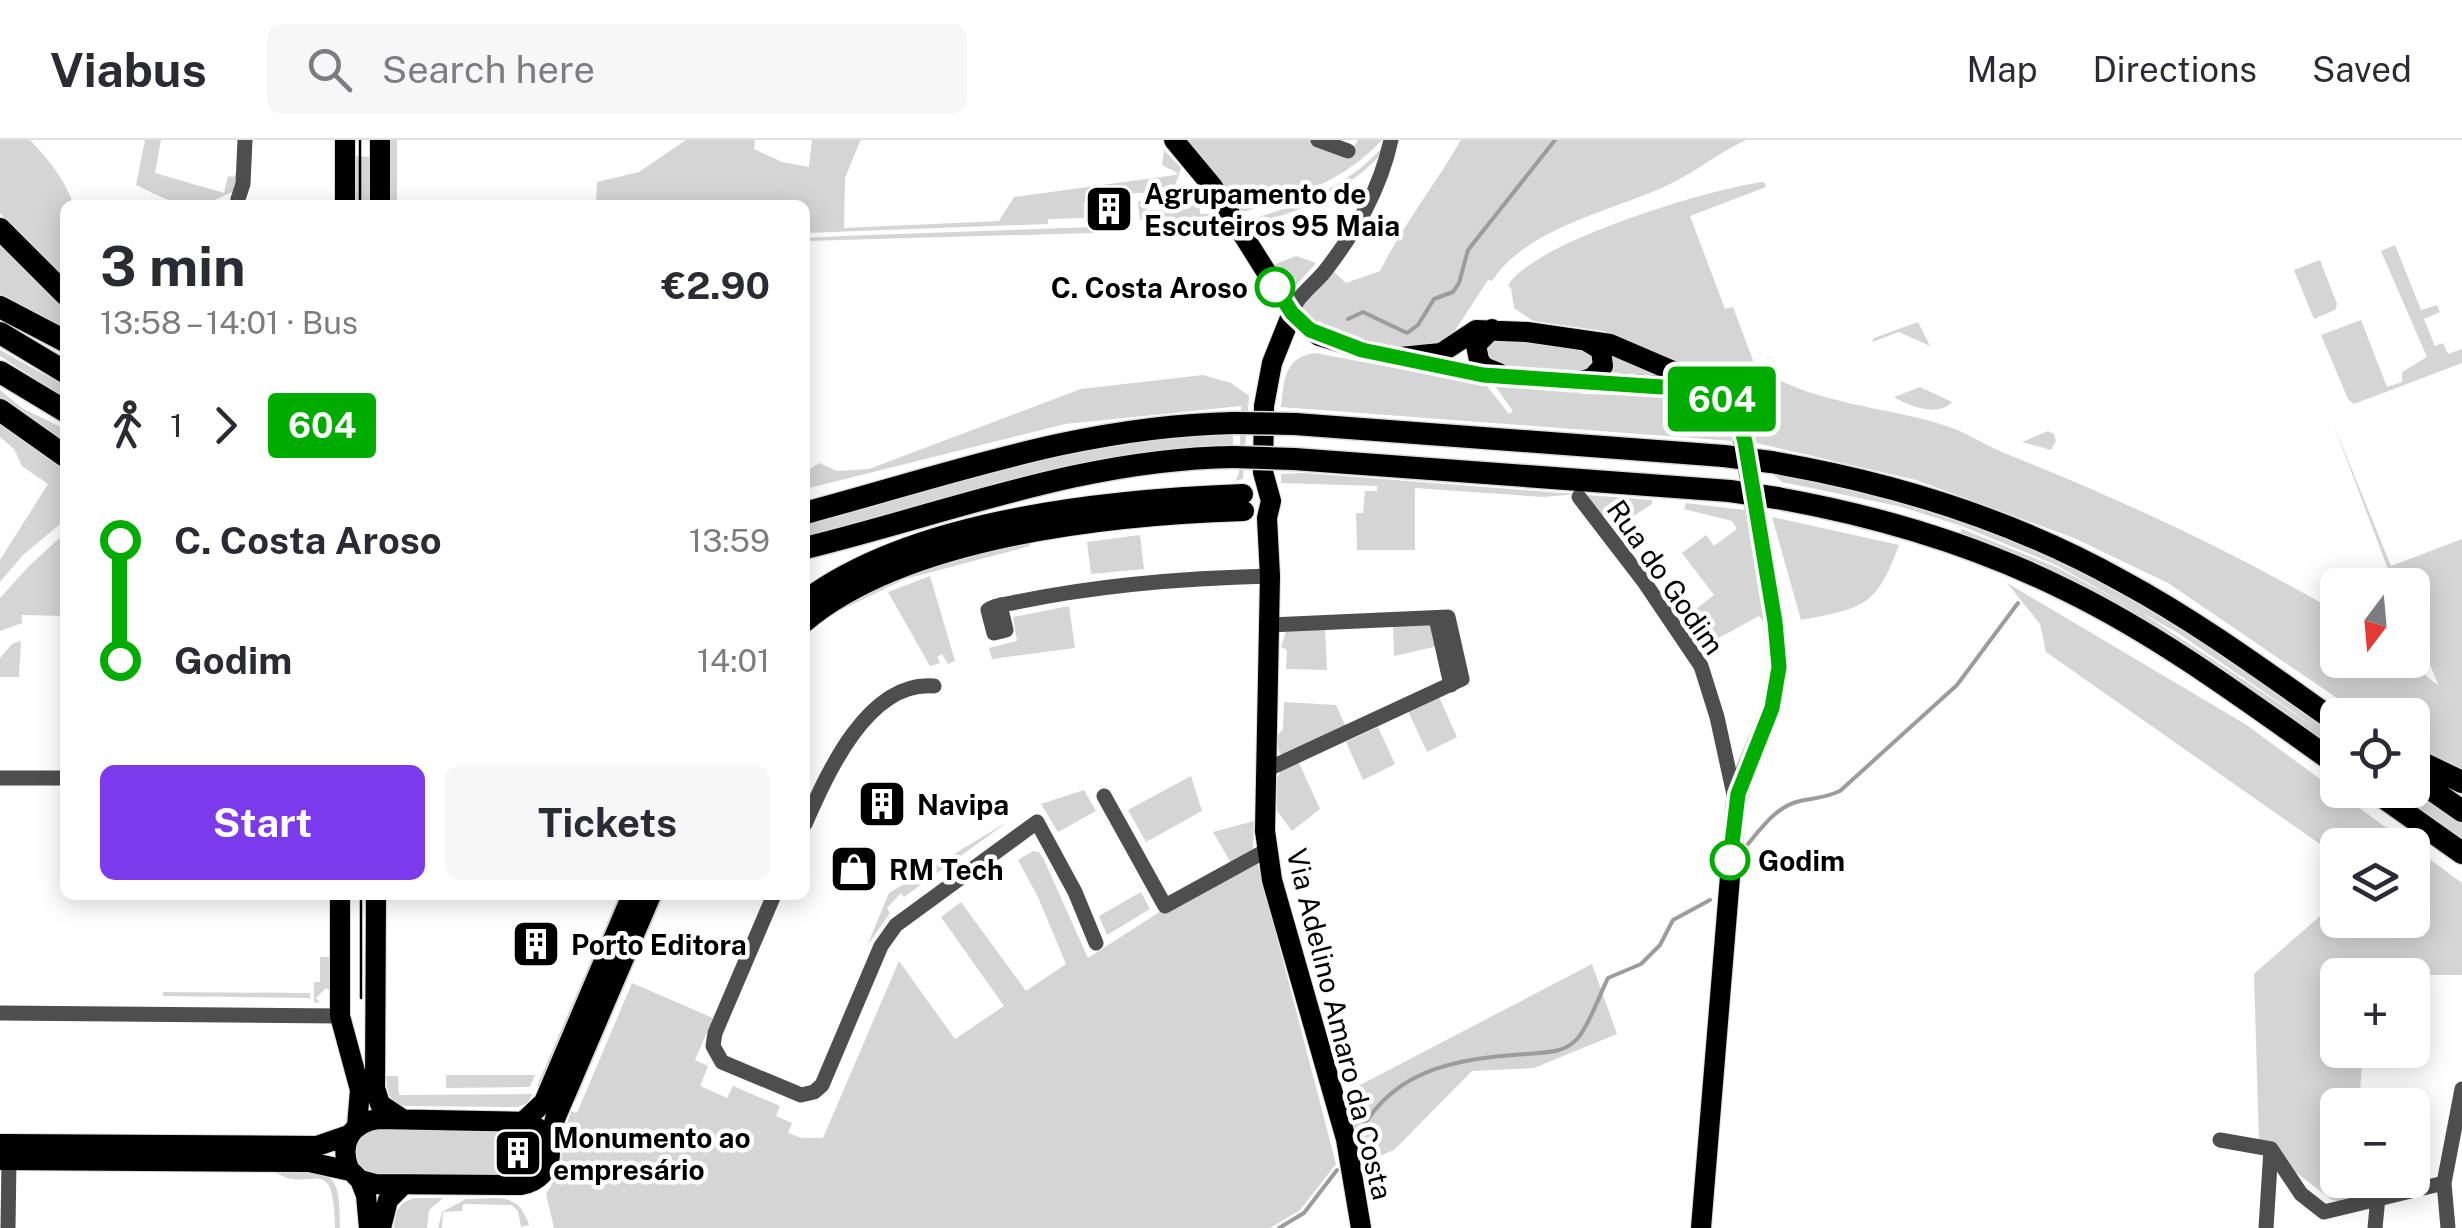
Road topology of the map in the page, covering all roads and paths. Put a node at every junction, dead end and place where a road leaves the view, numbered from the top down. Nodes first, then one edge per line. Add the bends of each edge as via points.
1 (245, 140) edge
2 (345, 140) edge
3 (380, 140) edge
4 (1174, 140) edge
5 (1318, 140) edge
6 (1391, 140) edge
7 (1348, 151) dead end
8 (238, 199) dead end
9 (344, 200) edge
10 (380, 200) edge
11 (0, 229) edge
12 (60, 289) edge
13 (1278, 291) junction
14 (0, 307) edge
15 (1292, 313) junction
16 (1492, 329) junction
17 (0, 334) edge
18 (60, 338) edge
19 (1580, 338) junction
20 (1347, 345) junction
21 (1400, 357) junction
22 (1272, 363) junction
23 (60, 369) edge
24 (0, 372) edge
25 (1506, 375) junction
26 (1576, 382) junction
27 (1707, 390) junction
28 (60, 408) edge
29 (0, 410) edge
30 (60, 452) edge
31 (1579, 497) dead end
32 (1255, 498) junction
33 (810, 500) edge
34 (840, 503) junction
35 (810, 511) edge
36 (908, 519) junction
37 (810, 547) edge
38 (810, 561) edge
39 (1270, 576) junction
40 (810, 597) edge
41 (1000, 606) dead end
42 (810, 619) edge
43 (1269, 625) junction
44 (934, 686) dead end
45 (2294, 692) junction
46 (2320, 699) edge
47 (2320, 710) edge
48 (2320, 753) edge
49 (2430, 767) edge
50 (1266, 770) junction
51 (0, 778) edge
52 (60, 778) edge
53 (2462, 782) edge
54 (2430, 789) edge
55 (1104, 796) dead end
56 (1736, 804) junction
57 (2398, 808) edge
58 (2462, 811) edge
59 (810, 813) edge
60 (1267, 850) junction
61 (2462, 853) edge
62 (340, 900) edge
63 (376, 900) edge
64 (630, 900) edge
65 (649, 900) edge
66 (772, 900) edge
67 (1096, 942) dead end
68 (0, 1013) edge
69 (340, 1016) junction
70 (2462, 1089) edge
71 (402, 1119) junction
72 (524, 1121) junction
73 (353, 1130) junction
74 (2220, 1140) dead end
75 (550, 1142) junction
76 (2271, 1149) junction
77 (3, 1155) edge
78 (355, 1176) junction
79 (2444, 1182) junction
80 (403, 1185) junction
81 (2430, 1185) edge
82 (2371, 1198) edge
83 (2378, 1198) edge
84 (8, 1228) edge
85 (369, 1228) edge
86 (381, 1228) edge
87 (1360, 1228) edge
88 (1701, 1228) edge
89 (2266, 1228) edge
90 (2376, 1228) edge
91 (2448, 1228) edge

1 - 8 street
2 - 9 main road
3 - 10 main road
4 - 13 main road via 1213,187
5 - 7 street
6 - 15 street via 1369,207
11 - 12 highway
13 - 15 main road
13 - 22 main road, Via Adelino Amaro da Costa
14 - 18 highway
15 - 20 main road via 1310,330
15 - 22 main road, Via Adelino Amaro da Costa
16 - 19 main road
16 - 21 main road via 1476,330 1440,353
16 - 25 main road via 1480,338 1477,354 1484,367
17 - 23 highway
19 - 26 main road via 1601,350 1602,366
19 - 27 main road via 1610,344
20 - 21 main road
20 - 22 main road via 1304,343
21 - 25 main road
22 - 32 main road, Via Adelino Amaro da Costa
24 - 28 highway
25 - 26 main road
26 - 27 main road
27 - 56 main road via 1728,405 1742,428 1779,654 1772,708
29 - 30 highway
31 - 56 street, Rua do Godim via 1700,666
32 - 39 main road, Via Adelino Amaro da Costa via 1268,534
32 - 40 main road via 1104,504 965,532 874,560
32 - 42 main road via 966,549 863,584
33 - 34 highway
34 - 35 highway
34 - 45 highway, bridge via 1072,440 1234,423 1771,462 1940,502 2054,546 2155,599
36 - 37 highway
36 - 38 highway
36 - 48 highway, bridge via 1101,470 1233,458 1777,498 1921,532 2067,590 2145,633
39 - 41 street via 1092,589
39 - 43 main road, Via Adelino Amaro da Costa
43 - 50 main road, Via Adelino Amaro da Costa
43 - 50 street via 1436,618 1451,685
44 - 59 street via 908,687 868,717 831,768
45 - 46 highway
45 - 47 highway
49 - 53 highway
50 - 60 main road, Via Adelino Amaro da Costa
51 - 52 street
54 - 58 highway
55 - 60 street via 1165,906
56 - 88 main road
57 - 61 highway
60 - 87 main road, Via Adelino Amaro da Costa via 1346,1140
62 - 69 main road
63 - 71 main road via 375,1088 380,1104
64 - 72 main road via 544,1102
65 - 75 main road
66 - 67 street via 712,1046 722,1062 801,1095 822,1085 896,925 1037,822
68 - 69 street
69 - 73 main road via 360,1090
70 - 79 street
71 - 72 main road
71 - 73 main road via 372,1120
72 - 75 main road
73 - 77 main road via 310,1146
73 - 78 main road via 344,1151
74 - 76 street
75 - 80 main road via 548,1166 530,1184
76 - 82 street via 2301,1194 2324,1212
76 - 89 street
77 - 78 main road via 309,1162
77 - 84 street
78 - 80 main road via 369,1184
78 - 85 main road via 366,1194
79 - 81 street
79 - 91 street
80 - 86 main road via 384,1209
83 - 90 street

